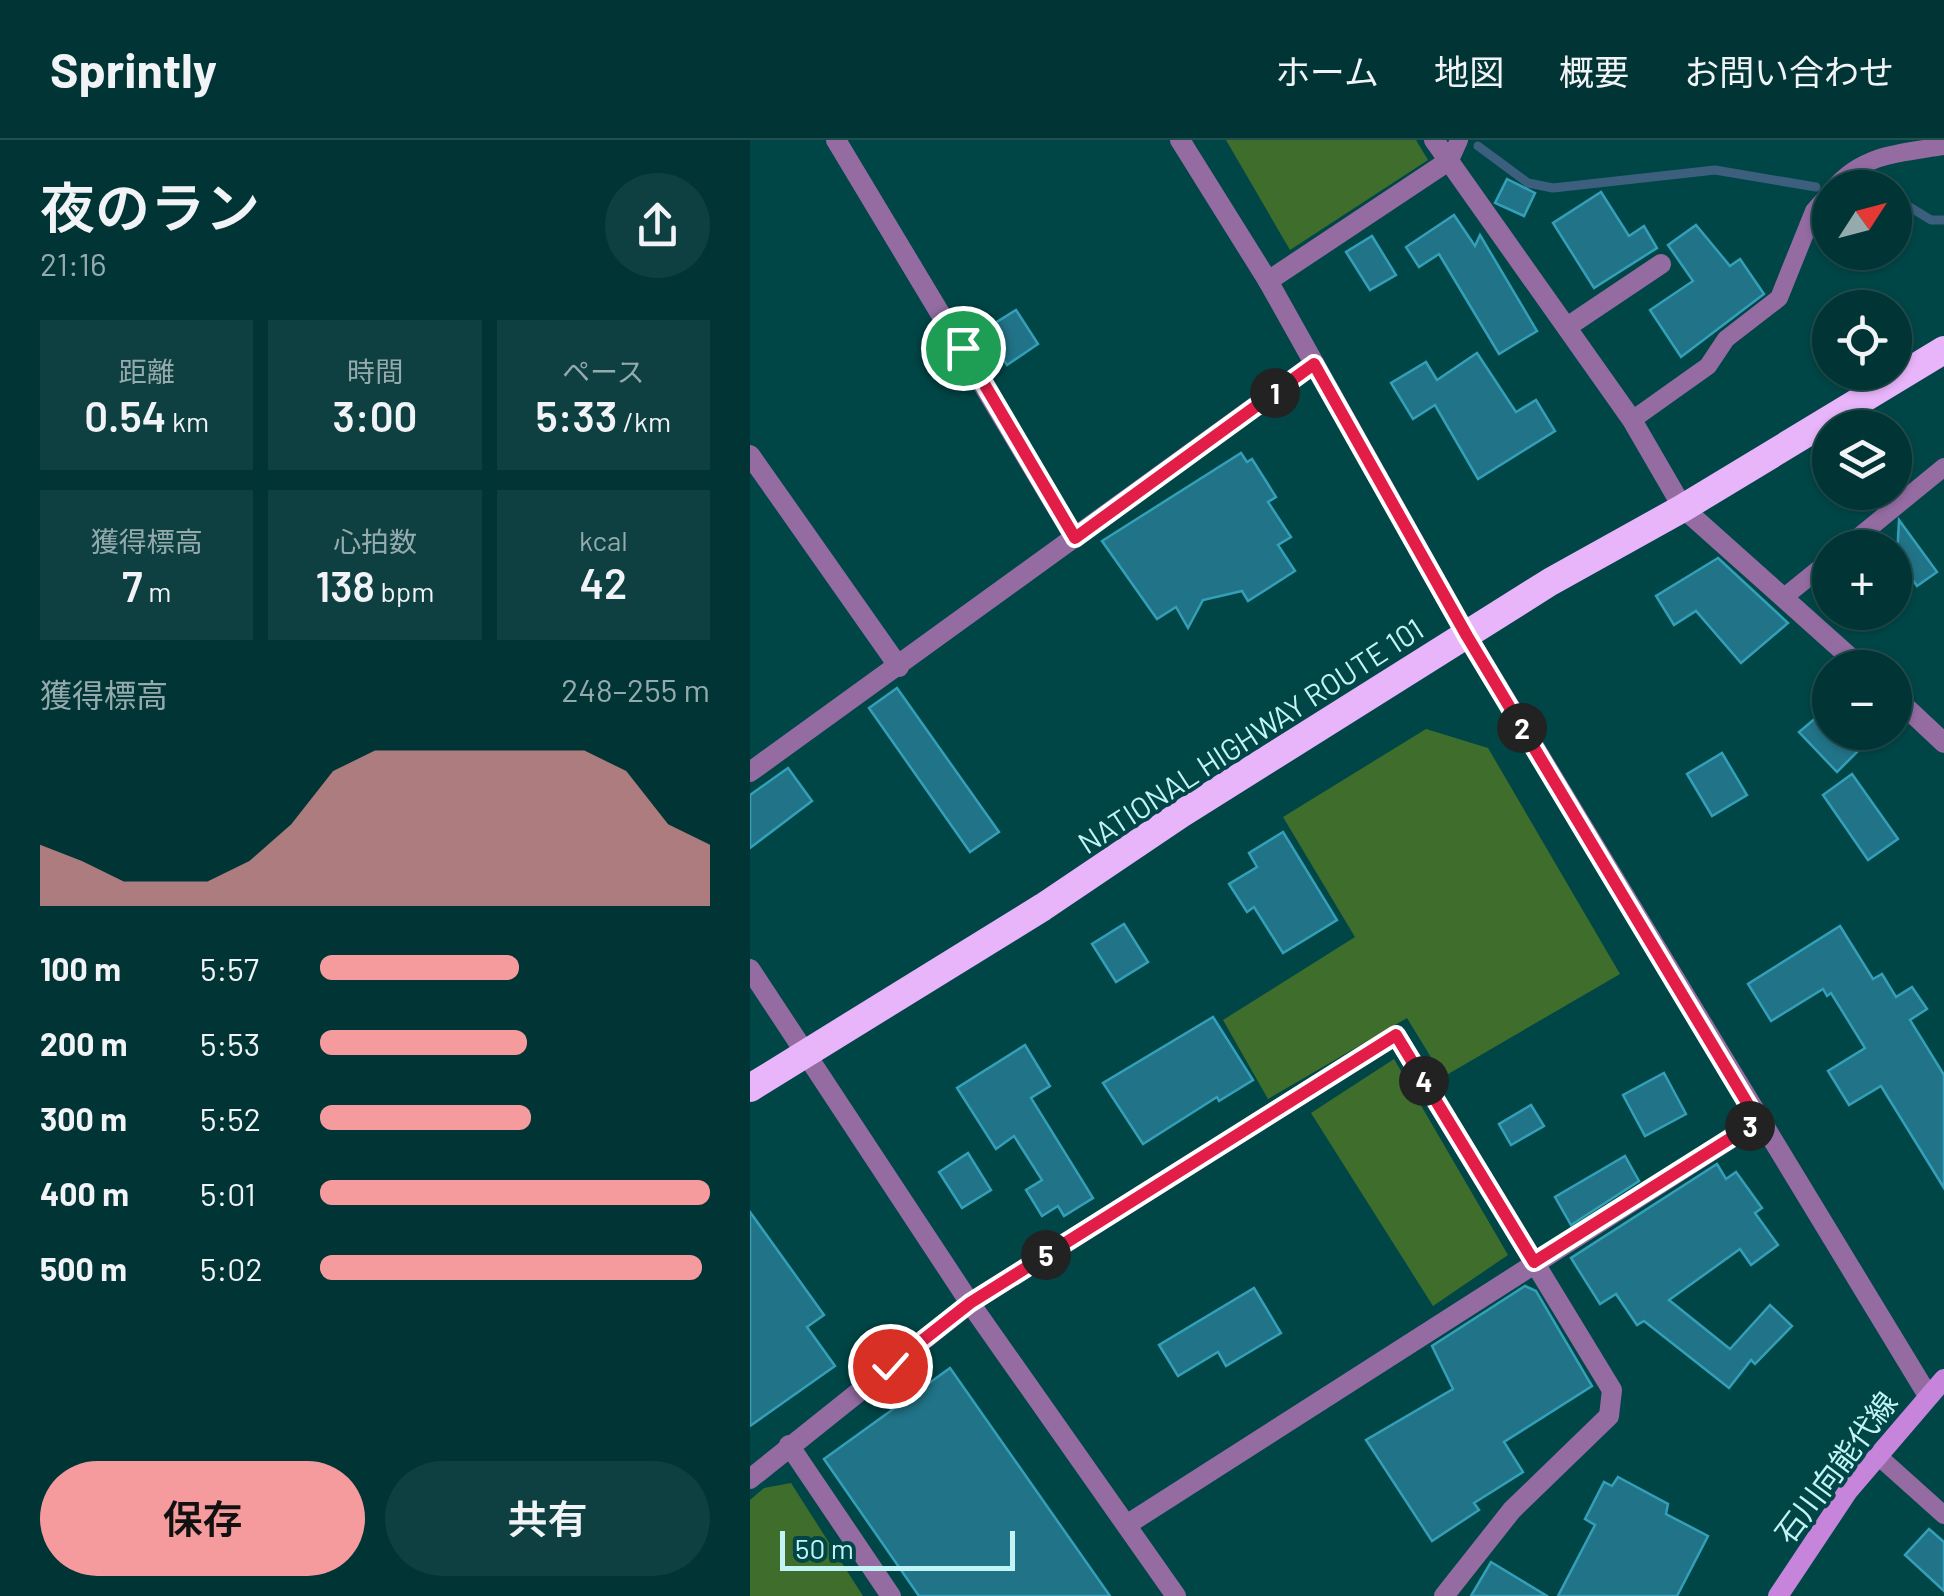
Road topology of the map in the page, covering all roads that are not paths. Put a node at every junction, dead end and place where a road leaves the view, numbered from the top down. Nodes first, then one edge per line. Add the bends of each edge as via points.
1 (836, 140) edge
2 (1180, 140) edge
3 (1434, 140) edge
4 (1944, 146) edge
5 (1454, 150) edge
6 (1851, 170) edge
7 (1812, 216) edge
8 (1661, 264) dead end
9 (1268, 281) junction
10 (1567, 328) junction
11 (1944, 350) edge
12 (1314, 364) junction
13 (1632, 420) junction
14 (750, 455) edge
15 (1944, 467) edge
16 (1684, 508) junction
17 (1867, 530) edge
18 (1075, 538) junction
19 (1812, 575) edge
20 (1783, 598) junction
21 (1467, 636) junction
22 (1842, 650) edge
23 (899, 667) junction
24 (1912, 713) edge
25 (1944, 742) edge
26 (750, 772) edge
27 (750, 969) edge
28 (804, 1051) junction
29 (750, 1088) edge
30 (1758, 1121) junction
31 (1534, 1262) junction
32 (970, 1303) junction
33 (1944, 1379) edge
34 (1927, 1394) junction
35 (789, 1445) junction
36 (1877, 1455) junction
37 (750, 1478) edge
38 (1944, 1515) edge
39 (1128, 1524) junction
40 (890, 1596) edge
41 (1176, 1596) edge
42 (1444, 1596) edge
43 (1778, 1596) edge

1 - 18 street
2 - 9 street
3 - 5 street
4 - 6 lane via 1870,158
5 - 9 street
5 - 10 street
7 - 13 lane via 1779,298 1726,340 1708,366
8 - 10 street
9 - 12 street
10 - 13 street
11 - 16 highway, NATIONAL HIGHWAY ROUTE 101
12 - 18 street
12 - 21 street
13 - 16 street
14 - 23 street
15 - 17 lane
16 - 20 street
16 - 21 highway, NATIONAL HIGHWAY ROUTE 101
18 - 23 street
19 - 20 lane
20 - 22 street
21 - 28 highway, NATIONAL HIGHWAY ROUTE 101
21 - 30 street
23 - 26 street
24 - 25 street
27 - 28 street
28 - 29 highway, NATIONAL HIGHWAY ROUTE 101
28 - 32 street
30 - 31 street
30 - 34 street
31 - 32 street via 1396,1035
31 - 39 street
31 - 42 street via 1612,1390 1609,1416 1512,1510
32 - 35 street
32 - 39 street
33 - 34 main road, 石川向能代線
34 - 36 main road, 石川向能代線
35 - 37 street
35 - 40 street
36 - 38 lane
36 - 43 main road, 石川向能代線
39 - 41 street

